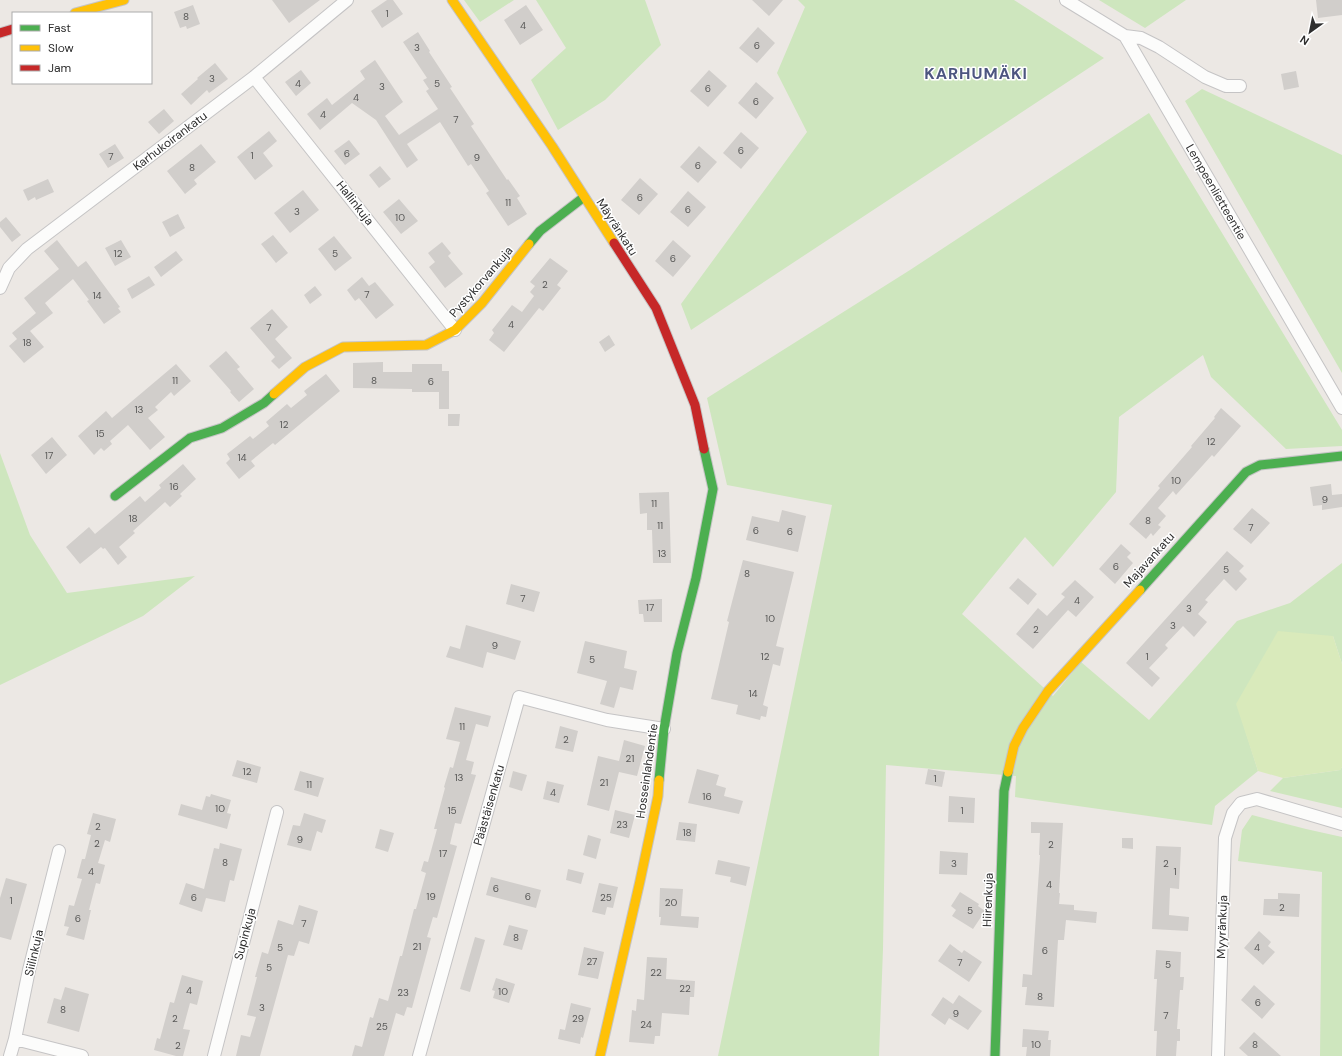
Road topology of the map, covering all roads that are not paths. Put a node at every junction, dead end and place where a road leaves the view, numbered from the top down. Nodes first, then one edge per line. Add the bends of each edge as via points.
1 (124, 0) edge
2 (347, 0) edge
3 (452, 0) edge
4 (1066, 0) edge
5 (79, 12) edge
6 (12, 29) edge
7 (0, 33) edge
8 (1125, 36) junction
9 (254, 77) junction
10 (1240, 86) dead end
11 (584, 197) junction
12 (1, 284) edge
13 (455, 330) junction
14 (1342, 408) edge
15 (1342, 456) edge
16 (713, 489) joint
17 (115, 496) dead end
18 (664, 729) junction
19 (1014, 746) joint
20 (277, 812) dead end
21 (1342, 824) edge
22 (59, 851) dead end
23 (15, 1039) junction
24 (10, 1056) edge
25 (82, 1056) edge
26 (214, 1056) edge
27 (419, 1056) edge
28 (600, 1056) edge
29 (995, 1056) edge
30 (1218, 1056) edge

1 - 5 street
2 - 9 street, Karhukoirankatu
3 - 11 street, Mäyränkatu
4 - 8 street, Lempeenlietteentie
6 - 7 street
8 - 10 street via 1141,38 1159,47 1205,77 1226,86
8 - 14 street, Lempeenlietteentie
9 - 12 street, Karhukoirankatu via 27,249 9,268
9 - 13 street, Hallinkuja
11 - 13 street, Pystykorvankuja via 540,231 482,303
11 - 16 street, Mäyränkatu via 656,308 695,405
13 - 17 street, Pystykorvankuja via 426,345 343,347 305,367 264,403 222,428 190,438
15 - 19 street, Majavankatu via 1260,465 1246,472 1048,691
16 - 18 street, Hosseinlahdentie via 696,578 677,653
18 - 27 street, Päästäisenkatu via 606,720 519,697
18 - 28 street, Hosseinlahdentie via 658,796
19 - 29 street, Hiirenkuja via 1004,791
20 - 26 street, Supinkuja
21 - 30 street, Myyränkuja via 1257,799 1241,803 1232,813 1225,838
22 - 23 street, Siilinkuja via 29,970
23 - 24 street, Siilinkuja
23 - 25 street

